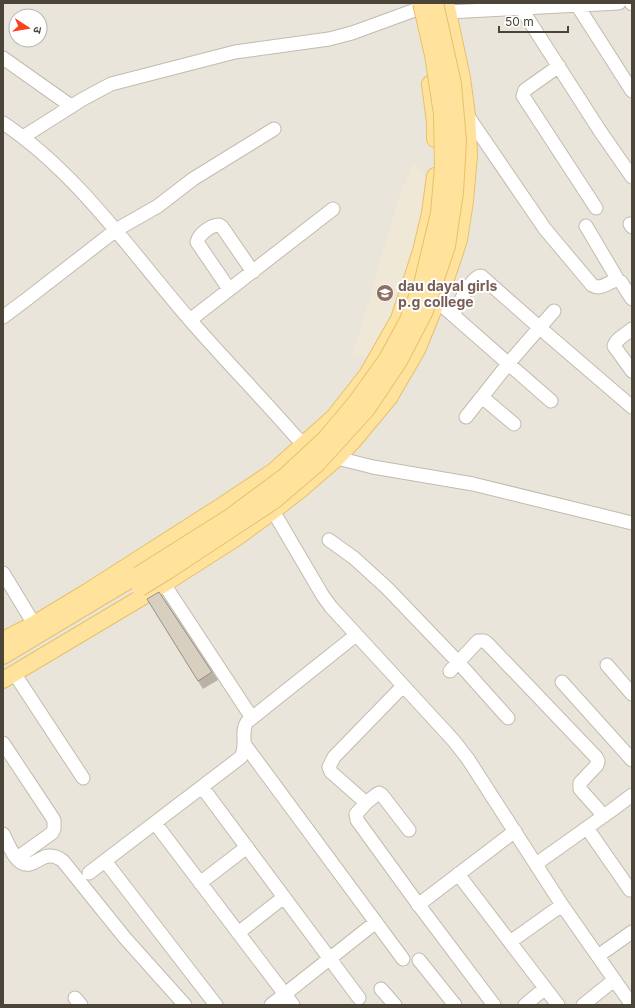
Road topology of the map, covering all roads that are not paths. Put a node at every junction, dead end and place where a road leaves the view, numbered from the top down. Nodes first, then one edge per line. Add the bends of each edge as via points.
1 (435, 3) edge
2 (619, 3) edge
3 (417, 5) edge
4 (577, 5) junction
5 (447, 8) edge
6 (521, 8) junction
7 (3, 58) edge
8 (559, 66) junction
9 (632, 91) edge
10 (71, 106) junction
11 (467, 116) junction
12 (3, 123) edge
13 (274, 129) dead end
14 (23, 137) junction
15 (632, 177) edge
16 (596, 208) dead end
17 (333, 209) dead end
18 (586, 226) dead end
19 (116, 230) junction
20 (253, 272) junction
21 (618, 280) junction
22 (229, 289) junction
23 (632, 299) edge
24 (437, 302) junction
25 (554, 312) dead end
26 (454, 315) junction
27 (3, 317) edge
28 (190, 320) junction
29 (540, 328) junction
30 (632, 329) edge
31 (508, 364) junction
32 (632, 371) edge
33 (482, 397) junction
34 (551, 401) dead end
35 (632, 407) edge
36 (466, 417) dead end
37 (514, 424) dead end
38 (305, 445) junction
39 (337, 458) junction
40 (273, 511) junction
41 (632, 523) edge
42 (329, 540) dead end
43 (3, 572) edge
44 (139, 581) junction
45 (164, 584) junction
46 (34, 624) junction
47 (356, 635) junction
48 (3, 640) edge
49 (3, 656) edge
50 (607, 665) dead end
51 (454, 666) junction
52 (7, 674) edge
53 (562, 682) dead end
54 (403, 686) junction
55 (632, 694) edge
56 (252, 718) junction
57 (508, 718) dead end
58 (3, 744) edge
59 (245, 745) junction
60 (632, 760) edge
61 (83, 778) dead end
62 (202, 787) junction
63 (632, 795) edge
64 (367, 802) junction
65 (604, 816) junction
66 (155, 823) junction
67 (587, 828) junction
68 (409, 830) dead end
69 (515, 831) junction
70 (3, 834) edge
71 (247, 847) junction
72 (17, 858) junction
73 (105, 860) junction
74 (536, 864) junction
75 (89, 873) dead end
76 (458, 874) junction
77 (200, 883) junction
78 (630, 890) dead end
79 (284, 897) junction
80 (418, 904) junction
81 (562, 904) junction
82 (376, 922) junction
83 (632, 932) edge
84 (238, 933) junction
85 (510, 942) junction
86 (598, 956) junction
87 (329, 959) junction
88 (404, 959) dead end
89 (419, 960) dead end
90 (614, 980) junction
91 (545, 988) junction
92 (381, 989) dead end
93 (285, 994) junction
94 (358, 998) dead end
95 (180, 1003) edge
96 (216, 1005) edge
97 (271, 1005) edge
98 (293, 1005) edge
99 (395, 1005) edge
100 (455, 1005) edge
101 (494, 1005) edge
102 (525, 1005) edge
103 (558, 1005) edge
104 (582, 1005) edge
105 (632, 1005) edge

1 - 44 main road, bridge via 453,84 458,141 455,192 447,246 425,311 400,361 367,409 316,465 275,500 169,570
2 - 4 street
3 - 10 street via 352,33 329,39 235,52 111,84
3 - 38 main road via 435,122 436,168 422,251 399,319 367,375 334,417
3 - 44 main road, bridge via 433,55 442,114 443,167 439,212 422,284 408,320 387,359 326,438 284,477
4 - 6 street
4 - 9 street
5 - 6 street
5 - 11 main road via 462,78
6 - 8 street
7 - 10 street
8 - 15 street
8 - 16 street via 525,90 523,96
10 - 14 street
11 - 21 street via 545,229 592,286 597,288
11 - 24 main road via 469,155 459,240
12 - 14 street
13 - 19 street via 205,171 158,206
14 - 19 street via 48,158
17 - 20 street
18 - 21 street
19 - 27 street
19 - 28 street
20 - 22 street
20 - 22 street via 222,227 213,226 197,242
21 - 23 street
22 - 28 street
24 - 26 street
24 - 39 main road via 417,350 389,398
25 - 29 street
26 - 29 street via 473,281 481,276
26 - 31 street
28 - 38 street
29 - 31 street
29 - 35 street
30 - 32 street via 614,346
31 - 33 street
31 - 34 street
33 - 36 street
33 - 37 street
38 - 39 street
38 - 46 main road via 274,471 220,507
39 - 40 main road
39 - 41 street via 373,467 473,484
40 - 45 main road
40 - 47 street via 323,596
42 - 51 street via 354,558 387,588
43 - 46 street
44 - 49 main road
44 - 52 main road
45 - 52 main road
45 - 56 street
46 - 48 main road
47 - 54 street
47 - 56 street
50 - 55 street
51 - 57 street
51 - 65 street via 474,644 484,640 592,752 598,761 597,765 580,783 580,789
52 - 61 street
53 - 60 street
54 - 64 street via 329,767 331,772
54 - 69 street via 461,750
56 - 59 street via 244,728
58 - 72 street via 55,825 52,833
59 - 62 street via 241,757
59 - 82 street
62 - 66 street
62 - 71 street
63 - 65 street
64 - 68 street via 381,793
64 - 80 street via 357,812 356,817
65 - 67 street
66 - 73 street
66 - 77 street
67 - 74 street
67 - 78 street
69 - 74 street
69 - 76 street
70 - 72 street
71 - 77 street
71 - 79 street
72 - 95 street via 23,864 53,855 63,861
73 - 75 street
73 - 96 street
74 - 81 street
76 - 80 street
76 - 85 street
77 - 84 street
79 - 84 street
79 - 87 street
80 - 101 street
81 - 85 street
81 - 86 street
82 - 87 street
82 - 88 street
83 - 86 street
84 - 93 street
85 - 91 street
86 - 90 street
87 - 93 street
87 - 94 street
89 - 100 street
90 - 104 street
90 - 105 street
91 - 102 street
91 - 103 street
92 - 99 street
93 - 97 street
93 - 98 street

